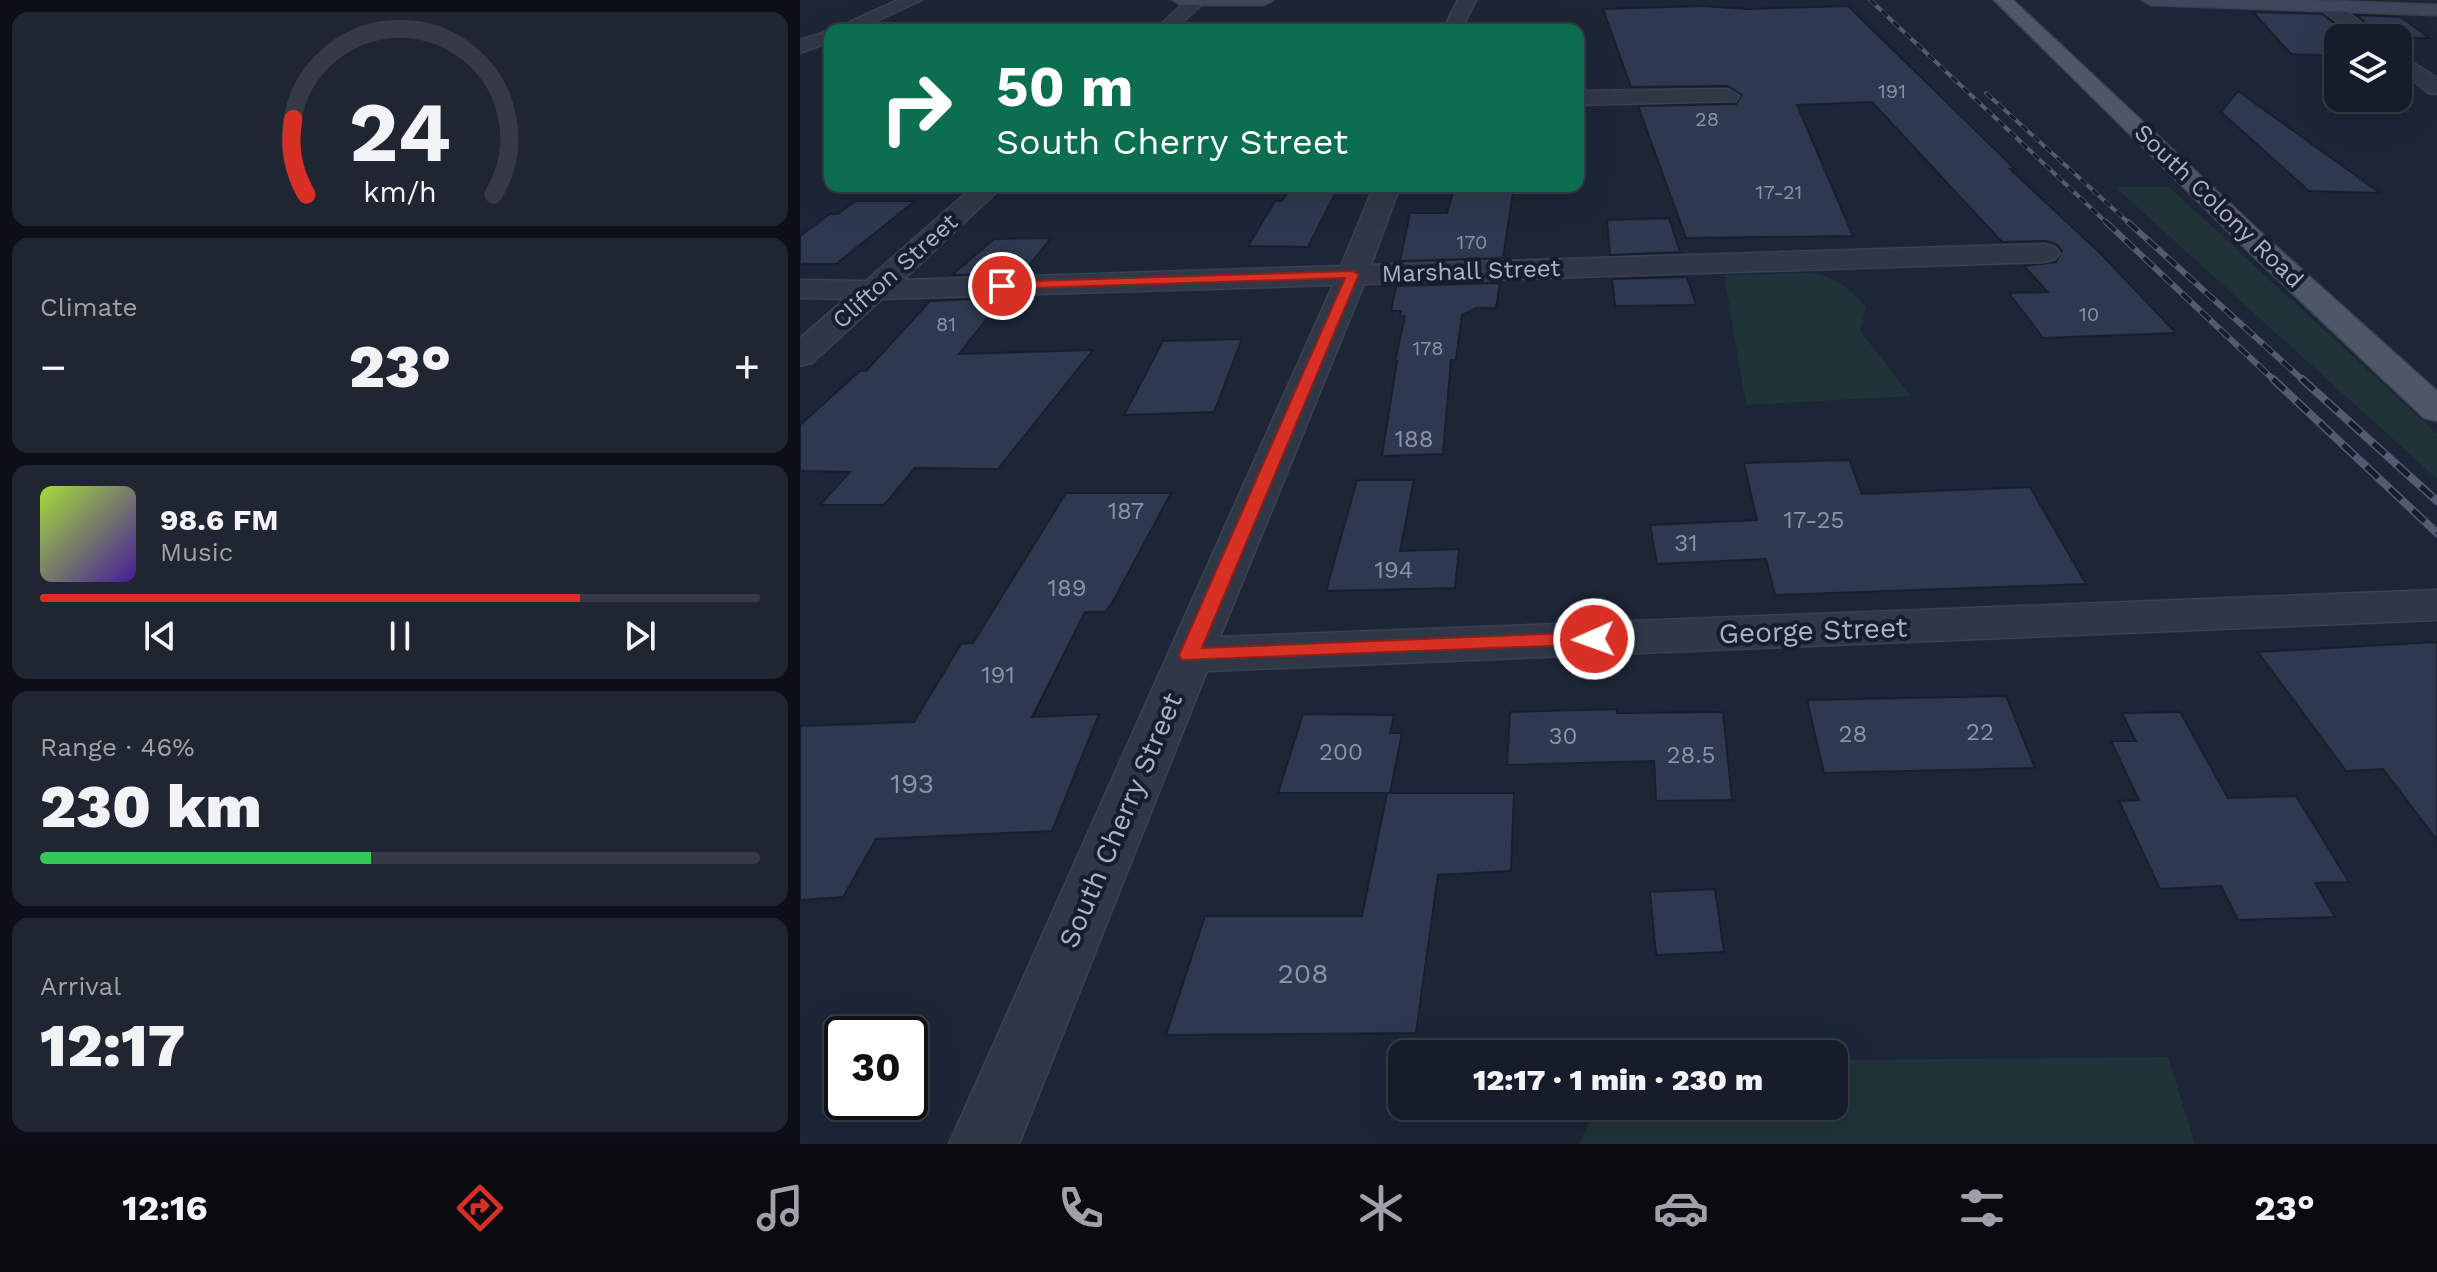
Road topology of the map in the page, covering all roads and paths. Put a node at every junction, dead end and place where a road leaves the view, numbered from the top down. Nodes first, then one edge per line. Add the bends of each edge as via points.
1 (913, 0) edge
2 (1182, 0) edge
3 (1264, 0) edge
4 (1467, 0) edge
5 (2003, 0) edge
6 (2151, 0) edge
7 (1196, 1) edge
8 (2270, 2) edge
9 (2328, 6) junction
10 (2437, 10) edge
11 (855, 24) edge
12 (1171, 24) edge
13 (1455, 24) edge
14 (2352, 24) edge
15 (824, 37) edge
16 (800, 47) edge
17 (2412, 69) edge
18 (2437, 88) edge
19 (1728, 96) dead end
20 (1584, 98) edge
21 (983, 192) edge
22 (1385, 192) edge
23 (2045, 253) dead end
24 (1353, 274) junction
25 (800, 289) edge
26 (875, 290) junction
27 (800, 356) edge
28 (2437, 410) edge
29 (2437, 605) edge
30 (1189, 655) junction
31 (984, 1144) edge

1 - 11 street
2 - 7 street
3 - 7 street
4 - 13 street
5 - 28 main road, South Colony Road
6 - 8 street
7 - 12 street
8 - 9 street
9 - 10 street
9 - 14 street
15 - 16 street
17 - 18 street
19 - 20 street
21 - 26 street, Clifton Street
22 - 24 street, South Cherry Street
23 - 24 street, Marshall Street
24 - 26 street, Marshall Street
24 - 30 street, South Cherry Street
25 - 26 street, Marshall Street
26 - 27 street, Clifton Street
29 - 30 street, George Street
30 - 31 street, South Cherry Street

